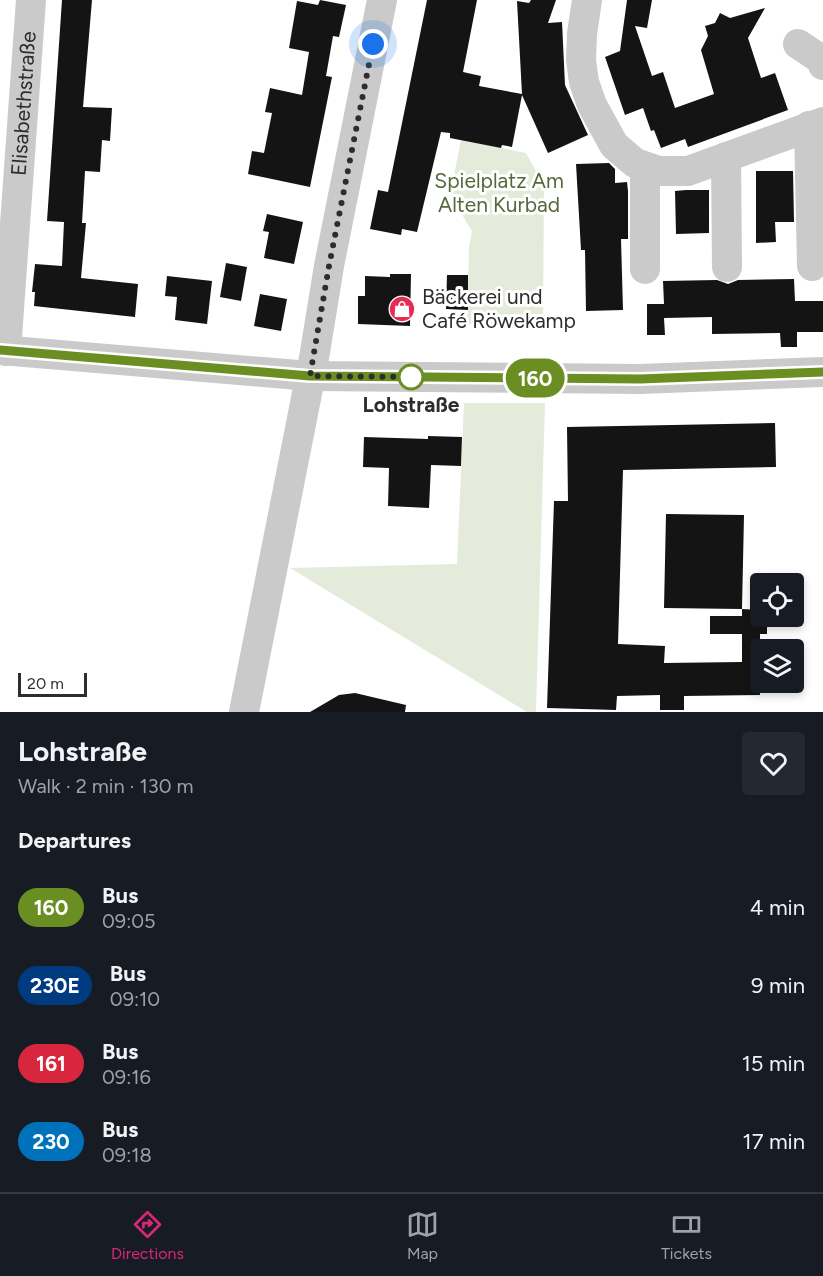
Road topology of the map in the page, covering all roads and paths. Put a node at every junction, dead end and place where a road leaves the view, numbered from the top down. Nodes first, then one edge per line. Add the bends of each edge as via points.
1 (31, 0) edge
2 (382, 0) edge
3 (587, 0) edge
4 (798, 44) dead end
5 (823, 65) edge
6 (816, 124) edge
7 (726, 157) junction
8 (645, 167) junction
9 (812, 266) dead end
10 (727, 267) dead end
11 (645, 269) dead end
12 (3, 351) edge
13 (823, 372) edge
14 (310, 376) junction
15 (244, 712) edge

1 - 12 street, Elisabethstraße
2 - 14 street
3 - 8 street via 581,60 584,82 614,145
4 - 5 street via 822,60
6 - 7 street
6 - 9 street
7 - 8 street via 688,171 666,172
7 - 10 street
8 - 11 street
12 - 14 street
13 - 14 street via 640,379
14 - 15 street

